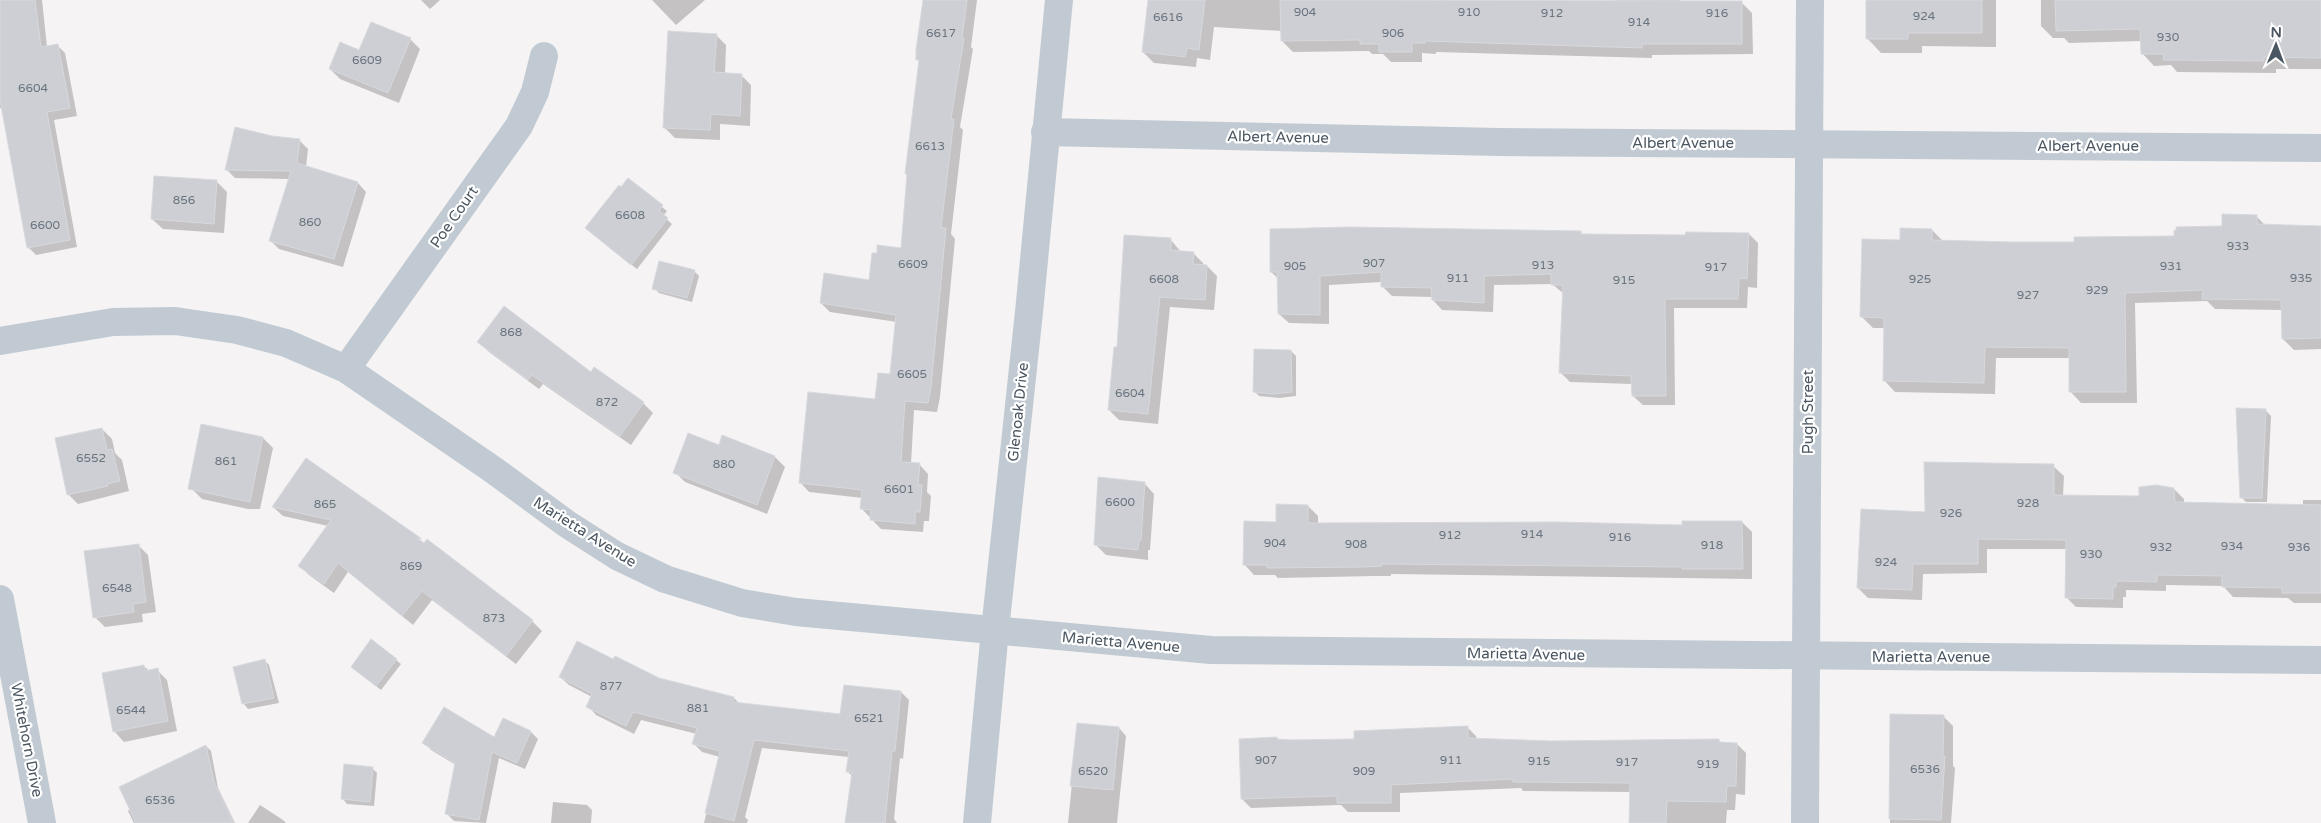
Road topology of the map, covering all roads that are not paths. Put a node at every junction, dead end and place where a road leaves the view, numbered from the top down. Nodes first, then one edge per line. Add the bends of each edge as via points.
1 (1059, 0) edge
2 (1810, 0) edge
3 (544, 56) dead end
4 (1045, 132) junction
5 (1810, 144) junction
6 (2321, 148) edge
7 (0, 341) edge
8 (346, 370) junction
9 (0, 599) edge
10 (995, 630) junction
11 (1807, 657) junction
12 (2321, 660) edge
13 (42, 823) edge
14 (977, 823) edge
15 (1805, 823) edge

1 - 4 street, Glenoak Drive
2 - 5 street, Pugh Street
3 - 8 street, Poe Court via 535,92 519,126
4 - 5 street, Albert Avenue
4 - 10 street, Glenoak Drive
5 - 6 street, Albert Avenue
5 - 11 street, Pugh Street
7 - 8 street, Marietta Avenue via 113,322 176,321 237,330 286,343
8 - 10 street, Marietta Avenue via 567,524 617,556 665,579 742,603 796,612
9 - 13 street, Whitehorn Drive
10 - 11 street, Marietta Avenue via 1211,650
10 - 14 street, Glenoak Drive
11 - 12 street, Marietta Avenue
11 - 15 street, Pugh Street

